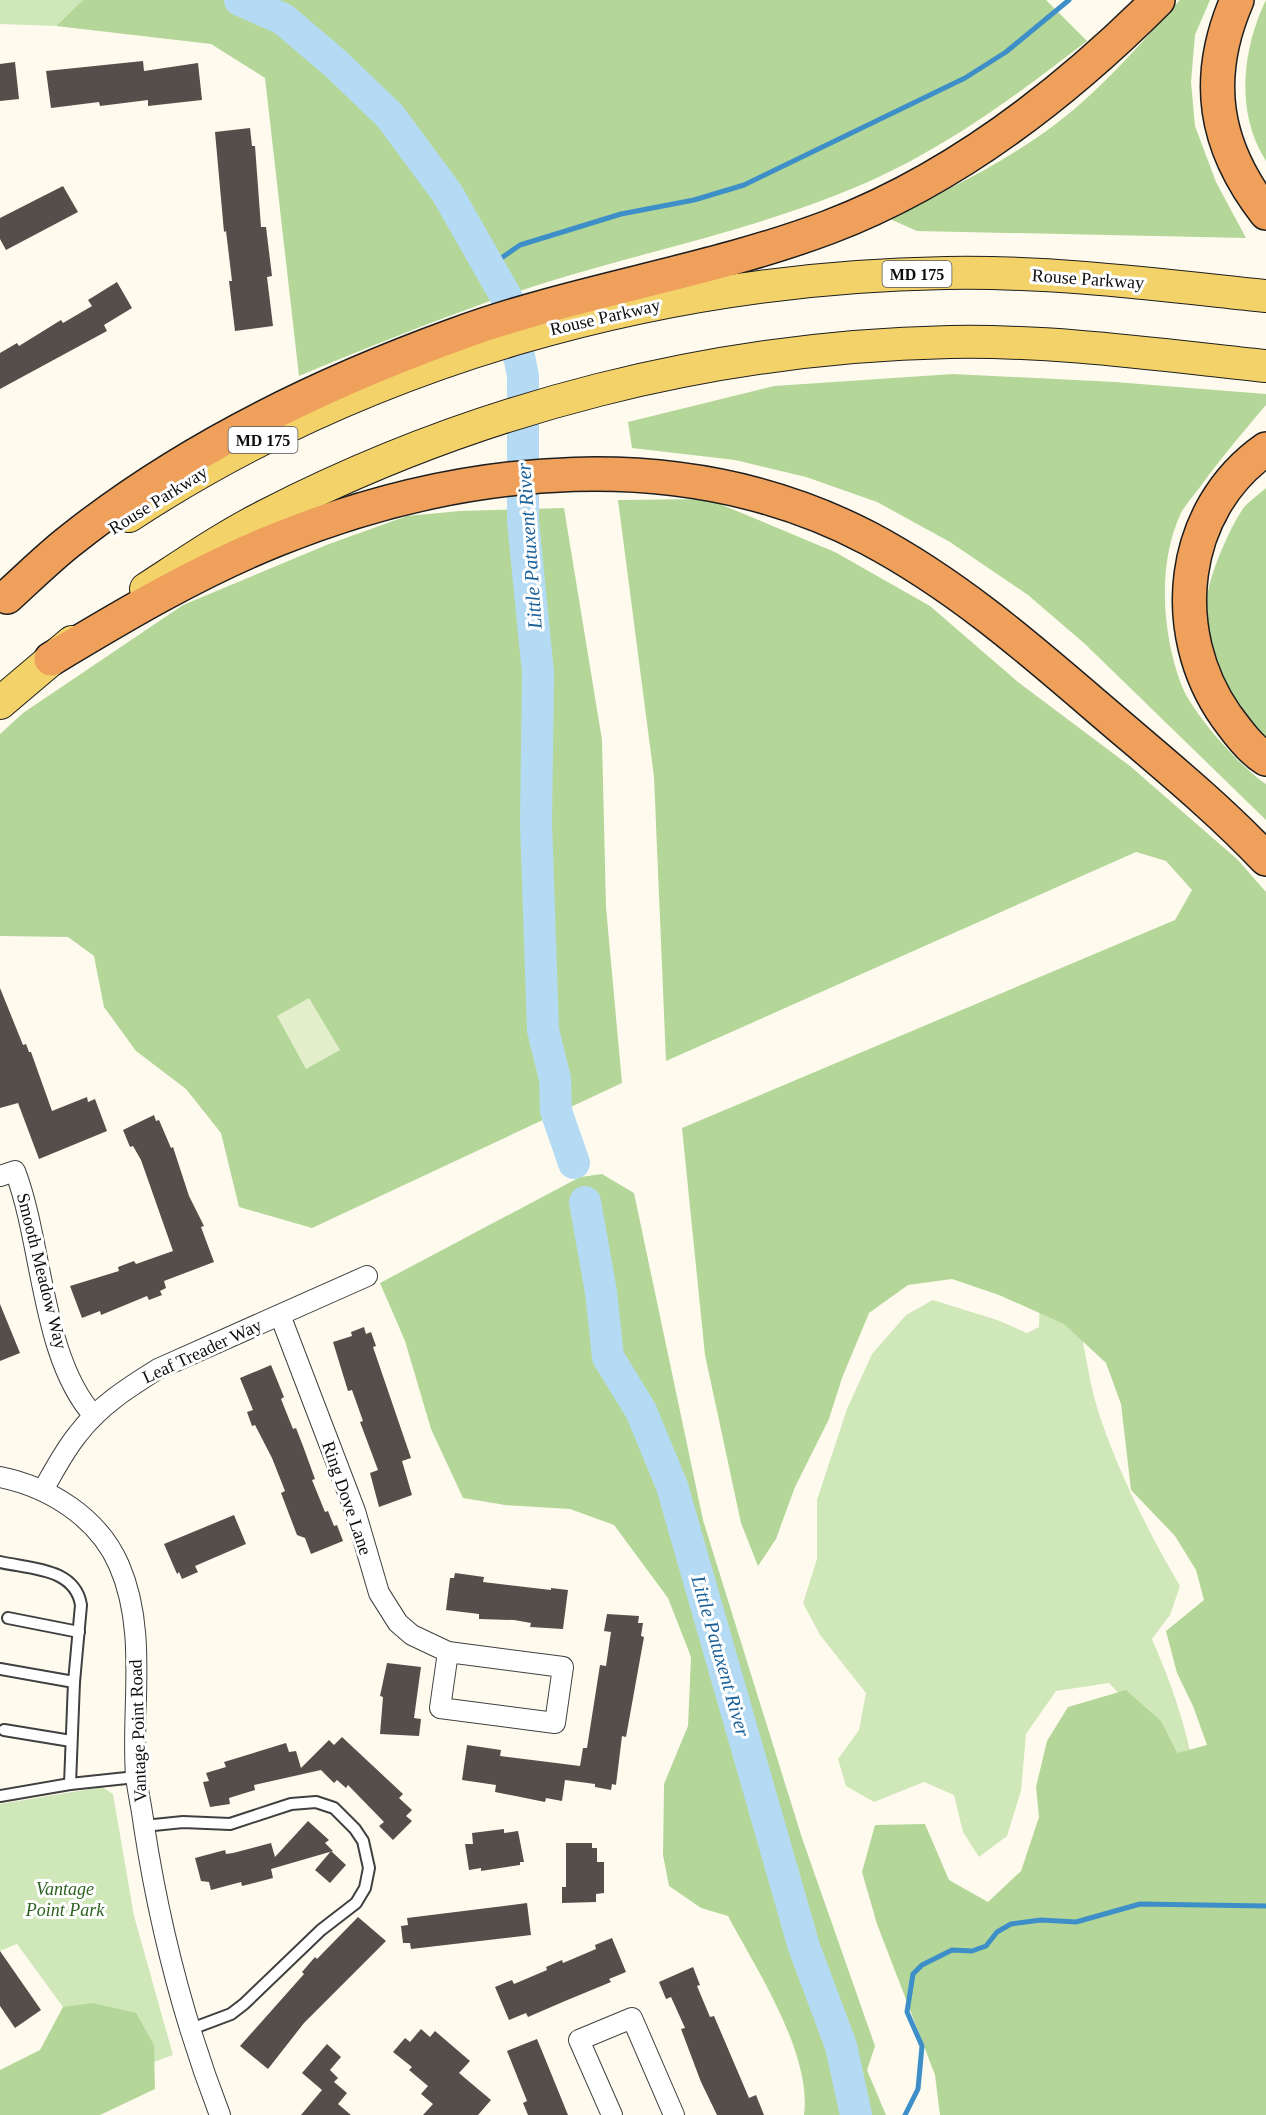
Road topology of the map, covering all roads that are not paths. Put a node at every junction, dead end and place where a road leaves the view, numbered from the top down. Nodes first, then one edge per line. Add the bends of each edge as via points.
1 (1158, 0) edge
2 (1237, 0) edge
3 (1266, 213) edge
4 (1266, 296) edge
5 (567, 311) junction
6 (457, 346) junction
7 (1266, 366) edge
8 (1266, 449) edge
9 (4, 600) edge
10 (51, 658) junction
11 (0, 703) edge
12 (1266, 759) edge
13 (1266, 859) edge
14 (0, 1176) edge
15 (367, 1276) dead end
16 (280, 1315) junction
17 (94, 1416) junction
18 (0, 1477) edge
19 (43, 1490) junction
20 (0, 1562) edge
21 (8, 1618) dead end
22 (79, 1632) junction
23 (448, 1652) junction
24 (0, 1669) edge
25 (74, 1682) junction
26 (4, 1730) dead end
27 (72, 1741) junction
28 (136, 1777) junction
29 (70, 1784) junction
30 (0, 1796) edge
31 (144, 1826) junction
32 (191, 2029) junction
33 (220, 2115) edge
34 (612, 2115) edge
35 (674, 2115) edge

1 - 5 highway via 1028,116 872,209 829,227
2 - 3 highway via 1218,57 1219,119 1238,170
4 - 5 main road, Rouse Parkway / MD 175 via 1026,274 946,273 859,277
5 - 6 highway
6 - 9 main road, Rouse Parkway / MD 175 via 376,388 304,419 160,496
6 - 9 highway via 297,402 222,441 152,483 72,539
7 - 10 main road via 1030,343 919,344 776,355 710,365 574,396 403,453 265,516 119,606
8 - 12 highway via 1234,478 1214,508 1193,563 1188,612 1199,663 1216,702 1238,733
10 - 11 main road
10 - 13 highway via 208,571 278,539 360,512 474,484 574,473 665,477 720,486 767,498 867,537 957,592 1203,798
14 - 17 street, Smooth Meadow Way via 15,1171 27,1203 55,1336 74,1386
15 - 16 street, Leaf Treader Way
16 - 17 street, Leaf Treader Way via 158,1369
16 - 23 street, Ring Dove Lane via 356,1510 379,1593 398,1623 412,1635
17 - 19 street, Leaf Treader Way via 77,1434
18 - 19 street, Vantage Point Road
19 - 28 street, Vantage Point Road via 68,1504 107,1543 129,1594 135,1621
20 - 22 lane via 64,1576 73,1583 81,1605
21 - 22 lane
22 - 25 lane
23 - 23 street, Ring Dove Lane via 563,1668 555,1723 440,1708
24 - 25 lane
25 - 27 lane
26 - 27 lane
27 - 29 lane
28 - 29 lane
28 - 31 street, Vantage Point Road
29 - 30 lane
31 - 32 street, Vantage Point Road via 161,1919
31 - 32 lane via 183,1822 230,1824 291,1804 316,1802 334,1808 355,1829 366,1853 366,1888 356,1903 321,1930 231,2014
32 - 33 street, Vantage Point Road
34 - 35 street via 579,2040 632,2018

